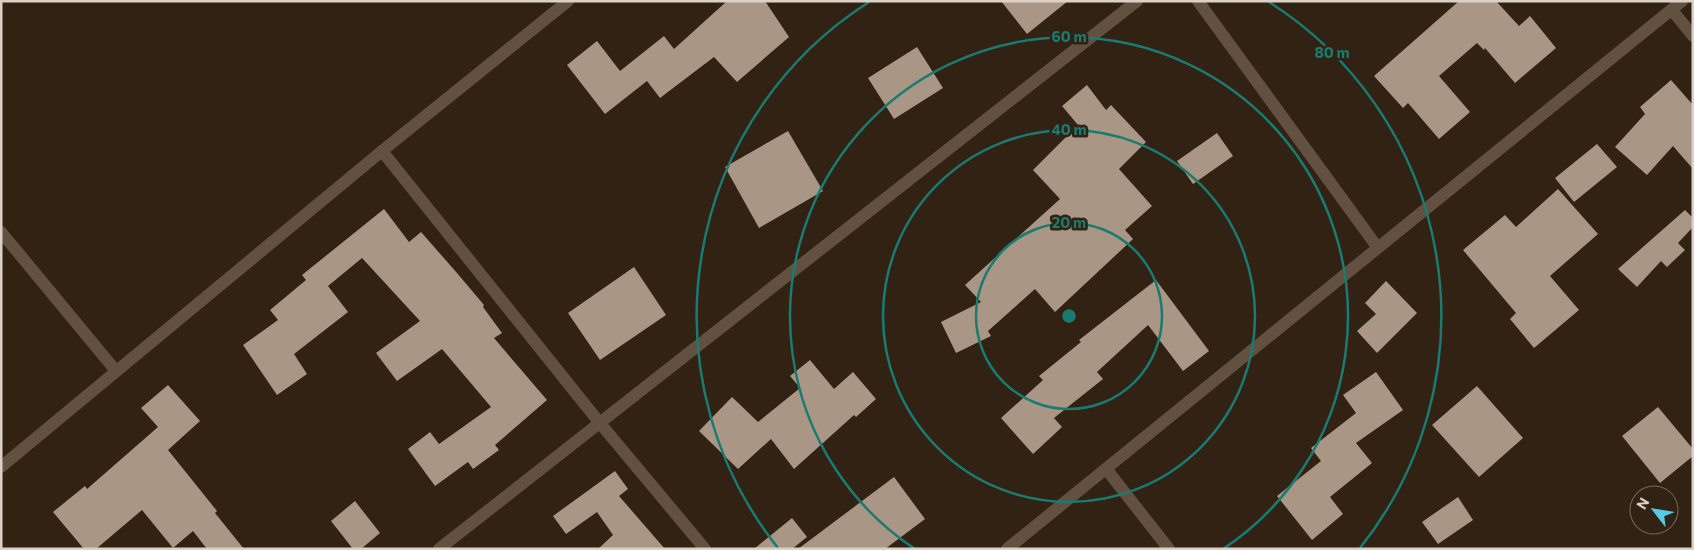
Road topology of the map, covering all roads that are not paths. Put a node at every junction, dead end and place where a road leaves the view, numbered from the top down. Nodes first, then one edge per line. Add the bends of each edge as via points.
1 (568, 1) edge
2 (1137, 1) edge
3 (1198, 1) edge
4 (1682, 1) edge
5 (1672, 10) junction
6 (1693, 36) edge
7 (382, 151) junction
8 (1, 232) edge
9 (1378, 248) junction
10 (116, 371) junction
11 (599, 422) junction
12 (1, 467) edge
13 (1107, 470) junction
14 (439, 549) edge
15 (706, 549) edge
16 (1007, 549) edge
17 (1169, 549) edge

1 - 7 street
2 - 11 street
3 - 9 street
4 - 5 street
5 - 6 street
5 - 9 street
7 - 10 street
7 - 11 street
8 - 10 street
9 - 13 street
10 - 12 street
11 - 14 street
11 - 15 street
13 - 16 street
13 - 17 street

